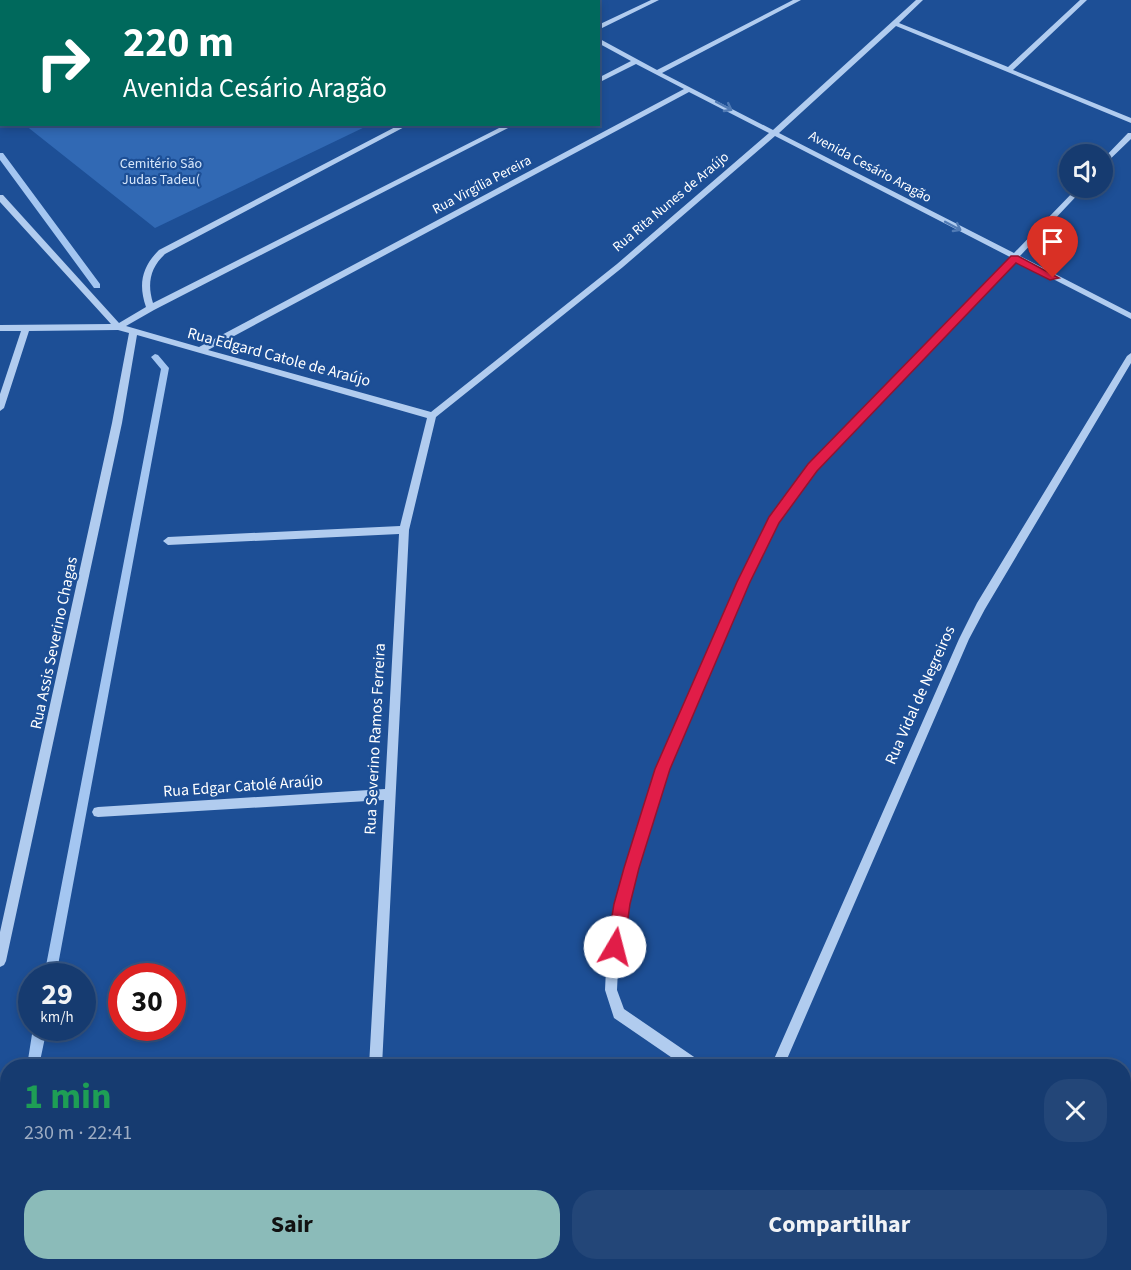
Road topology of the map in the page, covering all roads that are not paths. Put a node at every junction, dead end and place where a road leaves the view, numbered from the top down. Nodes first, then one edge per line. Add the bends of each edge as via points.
1 (656, 0) edge
2 (798, 0) edge
3 (920, 0) edge
4 (1084, 0) edge
5 (895, 23) junction
6 (600, 27) edge
7 (600, 41) edge
8 (636, 61) junction
9 (1009, 70) junction
10 (657, 73) junction
11 (600, 80) edge
12 (690, 89) junction
13 (1131, 121) edge
14 (403, 126) edge
15 (509, 126) edge
16 (774, 132) junction
17 (1131, 135) edge
18 (1113, 154) edge
19 (0, 197) edge
20 (1072, 198) edge
21 (1015, 258) junction
22 (151, 308) junction
23 (1131, 316) edge
24 (118, 327) junction
25 (0, 328) edge
26 (26, 328) junction
27 (134, 331) junction
28 (198, 351) junction
29 (1131, 356) edge
30 (0, 408) edge
31 (432, 416) junction
32 (404, 530) junction
33 (168, 541) dead end
34 (390, 794) junction
35 (99, 812) dead end
36 (0, 961) edge
37 (376, 1059) edge
38 (684, 1059) edge
39 (780, 1059) edge

1 - 6 street
2 - 10 street
3 - 5 street, Rua Rita Nunes de Araújo
4 - 9 street
5 - 9 street
5 - 16 street, Rua Rita Nunes de Araújo
7 - 8 street, Avenida Cesário Aragão
8 - 10 street, Avenida Cesário Aragão
8 - 11 street
9 - 13 street
10 - 12 street, Avenida Cesário Aragão
12 -> 16 street, Avenida Cesário Aragão
12 - 28 street, Rua Virgília Pereira
14 - 22 street via 162,252 152,260 145,278
15 - 22 street
16 -> 21 street, Avenida Cesário Aragão
16 - 31 street, Rua Rita Nunes de Araújo via 510,356
17 - 18 street
19 - 24 street
20 - 21 street
21 - 23 street, Avenida Cesário Aragão
21 - 38 street via 812,468 774,521 663,769 622,904 611,990 619,1013
22 - 24 street
24 - 26 street
24 - 27 street, Rua Edgard Catole de Araújo
25 - 26 street
26 - 30 street
27 - 28 street, Rua Edgard Catole de Araújo
27 - 36 street, Rua Assis Severino Chagas
28 - 31 street, Rua Edgard Catole de Araújo
29 - 39 street, Rua Vidal de Negreiros via 964,639
31 - 32 street, Rua Severino Ramos Ferreira
32 - 33 street
32 - 34 street, Rua Severino Ramos Ferreira
34 - 35 street, Rua Edgar Catolé Araújo
34 - 37 street, Rua Severino Ramos Ferreira

